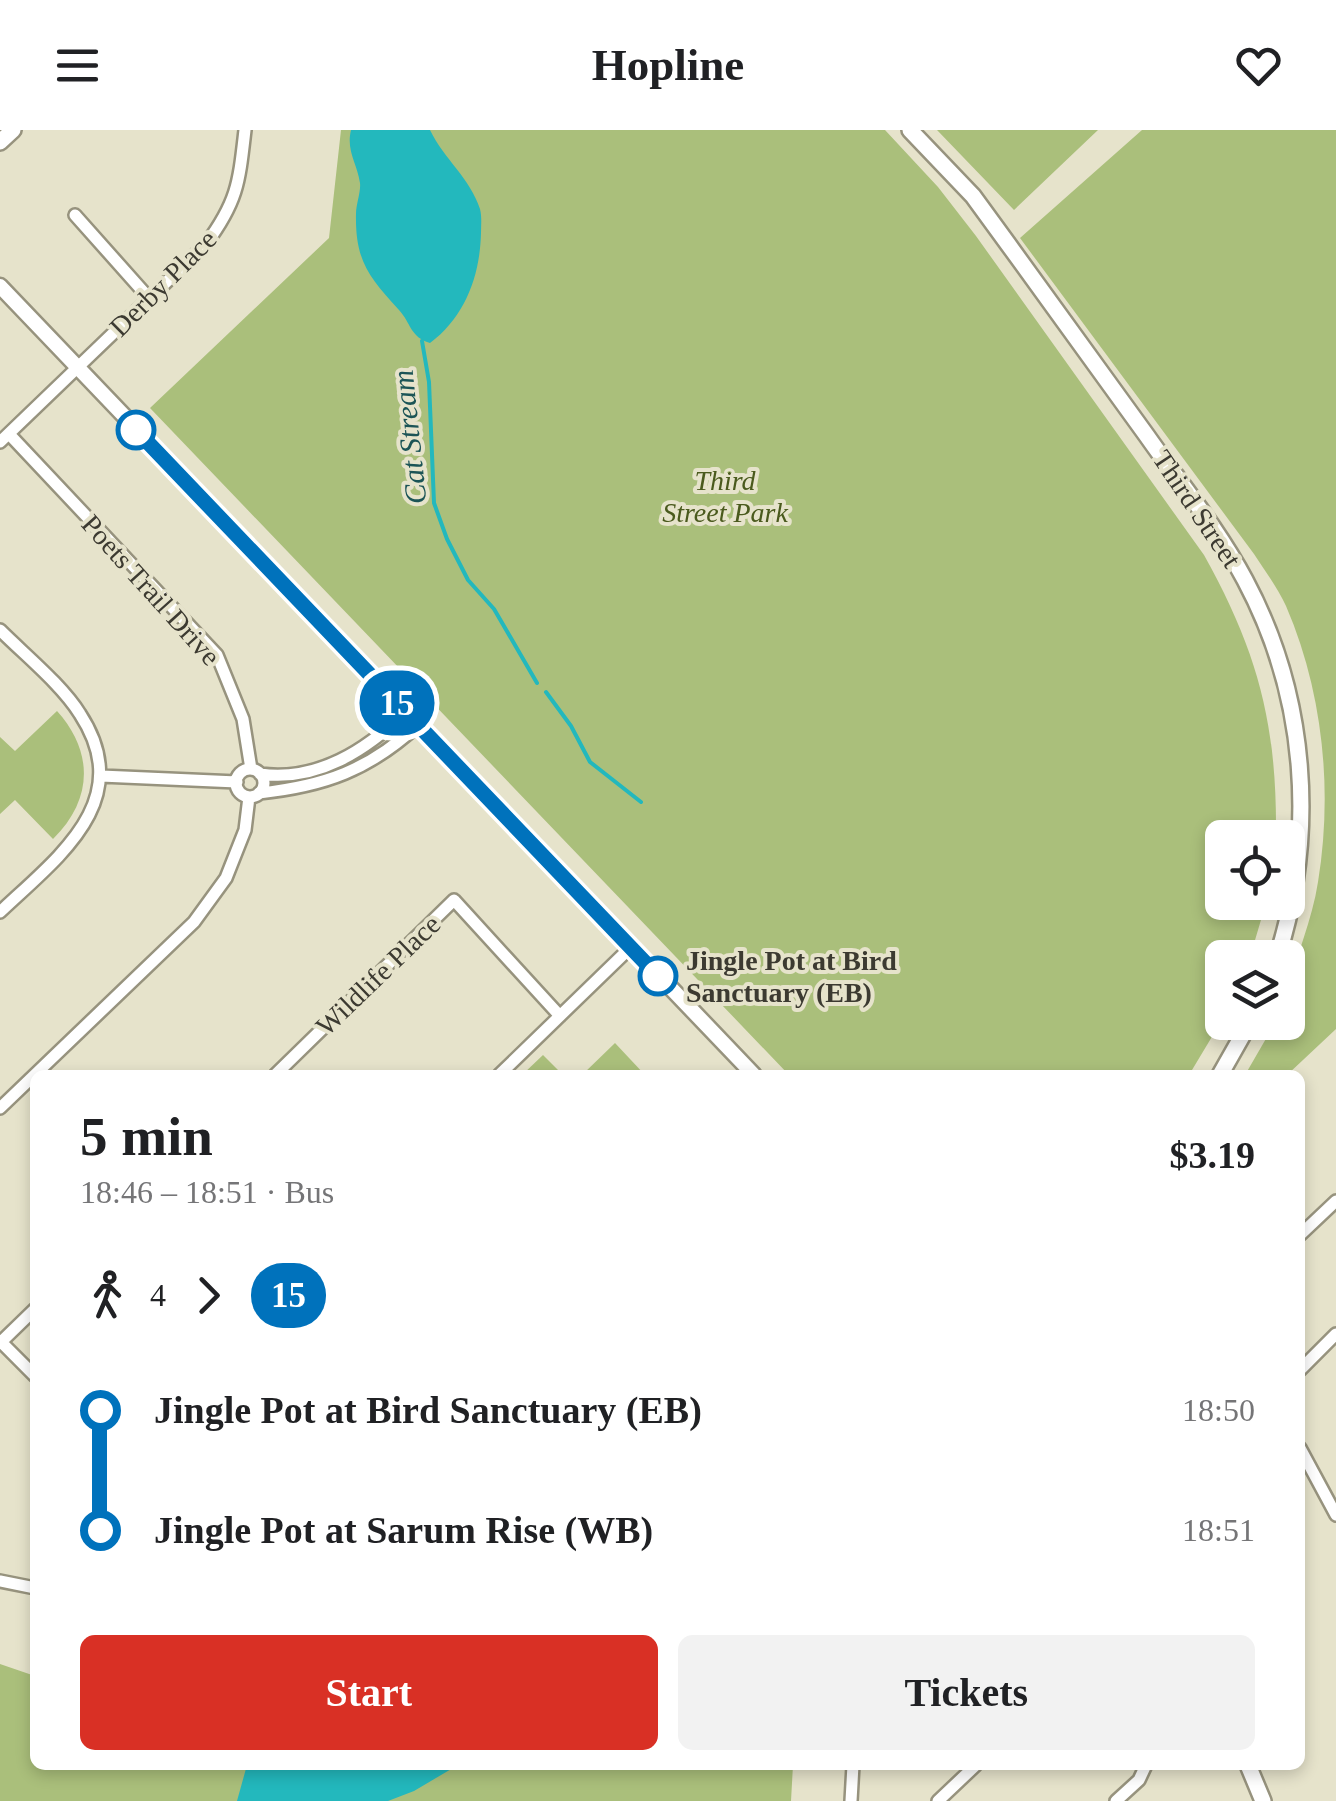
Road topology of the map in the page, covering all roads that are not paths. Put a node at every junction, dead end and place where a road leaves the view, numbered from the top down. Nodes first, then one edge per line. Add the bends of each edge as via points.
1 (12, 130) edge
2 (245, 130) edge
3 (910, 130) edge
4 (0, 142) edge
5 (74, 214) dead end
6 (0, 286) edge
7 (148, 297) junction
8 (78, 368) junction
9 (4, 438) edge
10 (0, 630) edge
11 (406, 712) junction
12 (418, 725) junction
13 (256, 772) junction
14 (102, 776) junction
15 (236, 782) junction
16 (254, 795) junction
17 (0, 912) edge
18 (1281, 940) edge
19 (631, 947) junction
20 (560, 1016) junction
21 (1240, 1040) edge
22 (40, 1070) edge
23 (280, 1070) edge
24 (505, 1070) edge
25 (749, 1070) edge
26 (1223, 1070) edge
27 (30, 1079) edge
28 (25, 1084) junction
29 (30, 1090) edge
30 (0, 1108) edge
31 (1336, 1201) edge
32 (1305, 1229) edge
33 (30, 1314) edge
34 (1336, 1334) edge
35 (0, 1343) edge
36 (1305, 1365) edge
37 (30, 1371) edge
38 (1305, 1457) edge
39 (1336, 1515) edge
40 (0, 1581) edge
41 (30, 1587) edge
42 (853, 1770) edge
43 (971, 1770) edge
44 (1143, 1770) edge
45 (1250, 1770) edge
46 (851, 1801) edge
47 (938, 1801) edge
48 (1116, 1801) edge
49 (1263, 1801) edge

1 - 4 main road
2 - 7 street, Derby Place via 238,191 227,216
3 - 18 main road, Third Street via 1008,244 1218,534 1261,613 1288,693 1300,778 1296,878
5 - 7 street
6 - 8 street
7 - 8 street, Derby Place
8 - 9 street, Derby Place
8 - 11 street
9 - 13 street, Poets Trail Drive via 217,654 244,718
10 - 14 street via 79,711 95,741
11 - 12 street
11 - 13 street via 344,758 284,777
12 - 16 street via 351,772
12 - 19 street
13 - 15 street via 240,774
13 - 16 street via 264,782
14 - 15 street
14 - 17 street via 94,809 71,844
15 - 16 street
16 - 22 street via 226,878 194,922
19 - 20 street
19 - 25 street
20 - 23 street, Wildlife Place via 454,900
20 - 24 street
21 - 26 main road
27 - 28 street
28 - 29 street
28 - 30 street
31 - 32 street
33 - 35 street
34 - 36 street
35 - 37 street
38 - 39 street
40 - 41 street
42 - 46 street
43 - 47 street
44 - 48 street
45 - 49 main road

